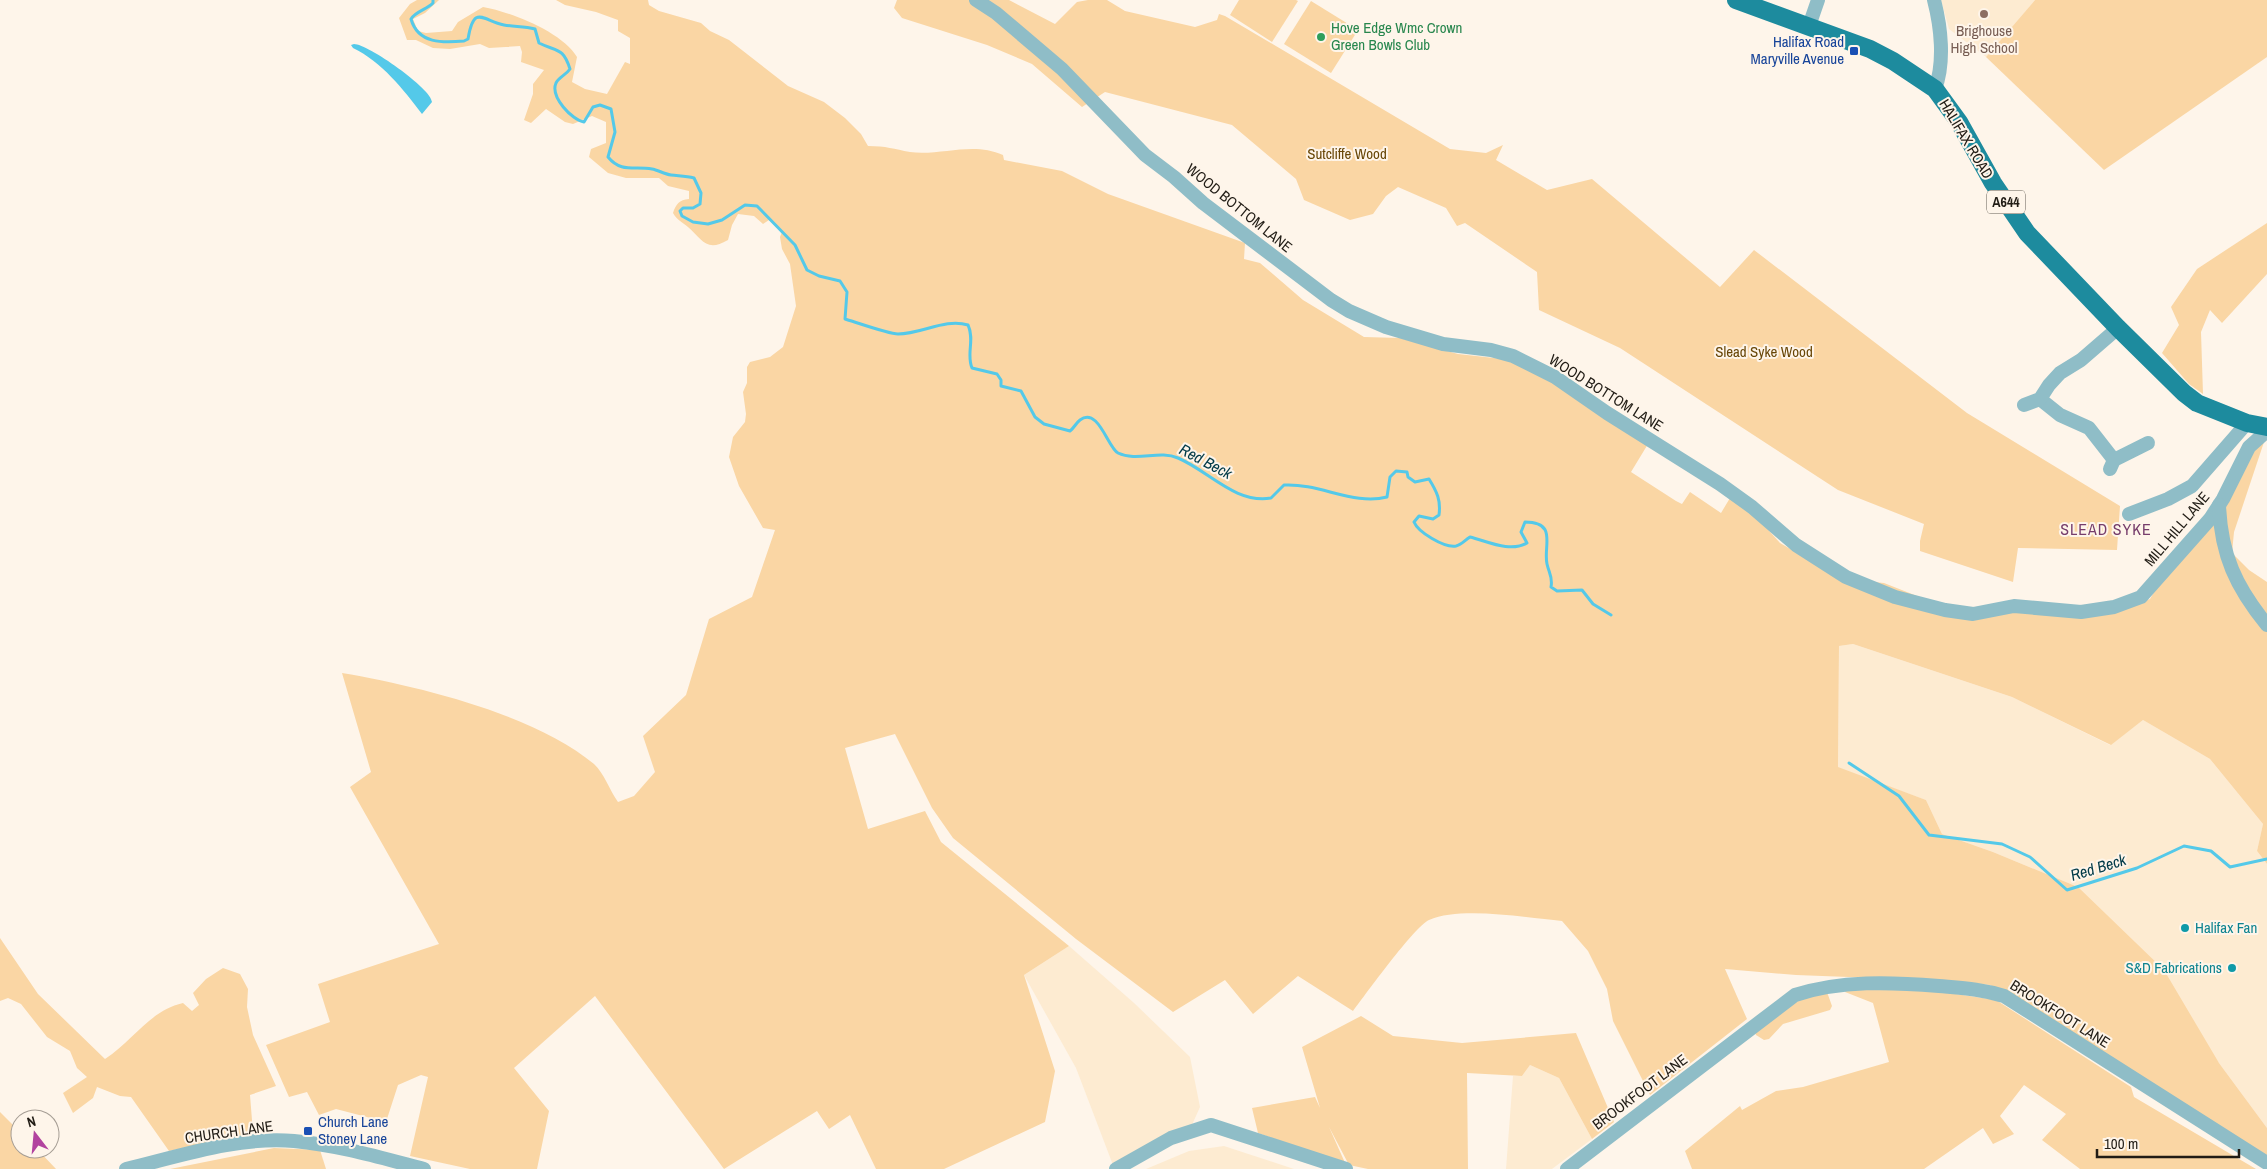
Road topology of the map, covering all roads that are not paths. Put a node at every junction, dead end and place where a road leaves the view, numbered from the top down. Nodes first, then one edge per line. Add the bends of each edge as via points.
1 (976, 0) edge
2 (1736, 0) edge
3 (1818, 0) edge
4 (1934, 0) edge
5 (1809, 26) junction
6 (1935, 88) junction
7 (2118, 328) junction
8 (2040, 399) junction
9 (2024, 405) dead end
10 (2247, 422) junction
11 (2267, 429) edge
12 (2148, 443) dead end
13 (2219, 505) junction
14 (2129, 514) dead end
15 (2141, 597) joint
16 (2267, 625) edge
17 (2267, 1164) edge
18 (126, 1169) edge
19 (424, 1169) edge
20 (1116, 1169) edge
21 (1346, 1169) edge
22 (1566, 1169) edge

1 - 15 street, WOOD BOTTOM LANE via 1062,69 1145,155 1231,226 1331,300 1386,327 1443,344 1513,356 1555,376 1720,484 1796,545 1846,577 1895,597 1973,614 2014,606 2081,612
2 - 5 main road, HALIFAX ROAD / A644
3 - 5 street
4 - 6 street via 1938,14 1941,72
5 - 6 main road, HALIFAX ROAD / A644 via 1893,61
6 - 7 main road, HALIFAX ROAD / A644 via 2027,233
7 - 8 street via 2081,360 2060,373
7 - 10 main road, HALIFAX ROAD / A644 via 2197,403
8 - 9 street
8 - 12 street via 2060,415 2088,428 2112,465
10 - 11 main road, HALIFAX ROAD / A644
10 - 14 street via 2192,486
11 - 13 street, MILL HILL LANE via 2250,447
13 - 15 street, MILL HILL LANE
13 - 16 street via 2226,554 2245,599
17 - 22 street, BROOKFOOT LANE via 2004,996 1985,990 1888,982 1819,987 1795,996
18 - 19 street, CHURCH LANE via 261,1141 319,1144
20 - 21 street via 1171,1138 1211,1125

